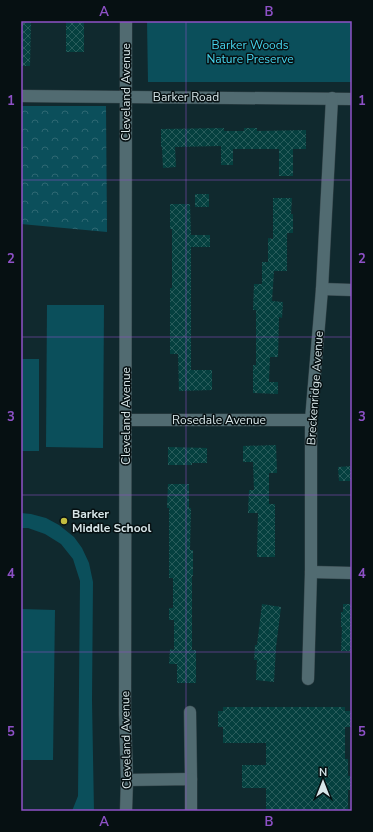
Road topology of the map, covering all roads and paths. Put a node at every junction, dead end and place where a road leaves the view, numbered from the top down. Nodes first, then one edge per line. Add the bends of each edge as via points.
1 (126, 21) edge
2 (21, 96) edge
3 (126, 97) junction
4 (332, 98) junction
5 (352, 98) edge
6 (322, 289) junction
7 (352, 290) edge
8 (126, 420) junction
9 (311, 420) junction
10 (311, 572) junction
11 (352, 573) edge
12 (308, 679) dead end
13 (190, 712) dead end
14 (190, 778) junction
15 (127, 780) junction
16 (126, 811) edge
17 (190, 811) edge

1 - 3 street, Cleveland Avenue
2 - 3 street, Barker Road
3 - 4 street, Barker Road
3 - 8 street, Cleveland Avenue
4 - 5 street, Barker Road
4 - 6 street, Breckenridge Avenue
6 - 7 street
6 - 9 street, Breckenridge Avenue
8 - 9 street, Rosedale Avenue
8 - 15 street, Cleveland Avenue
9 - 10 street, Breckenridge Avenue
10 - 11 street
10 - 12 street, Breckenridge Avenue
13 - 14 street
14 - 15 street
14 - 17 street
15 - 16 street, Cleveland Avenue

